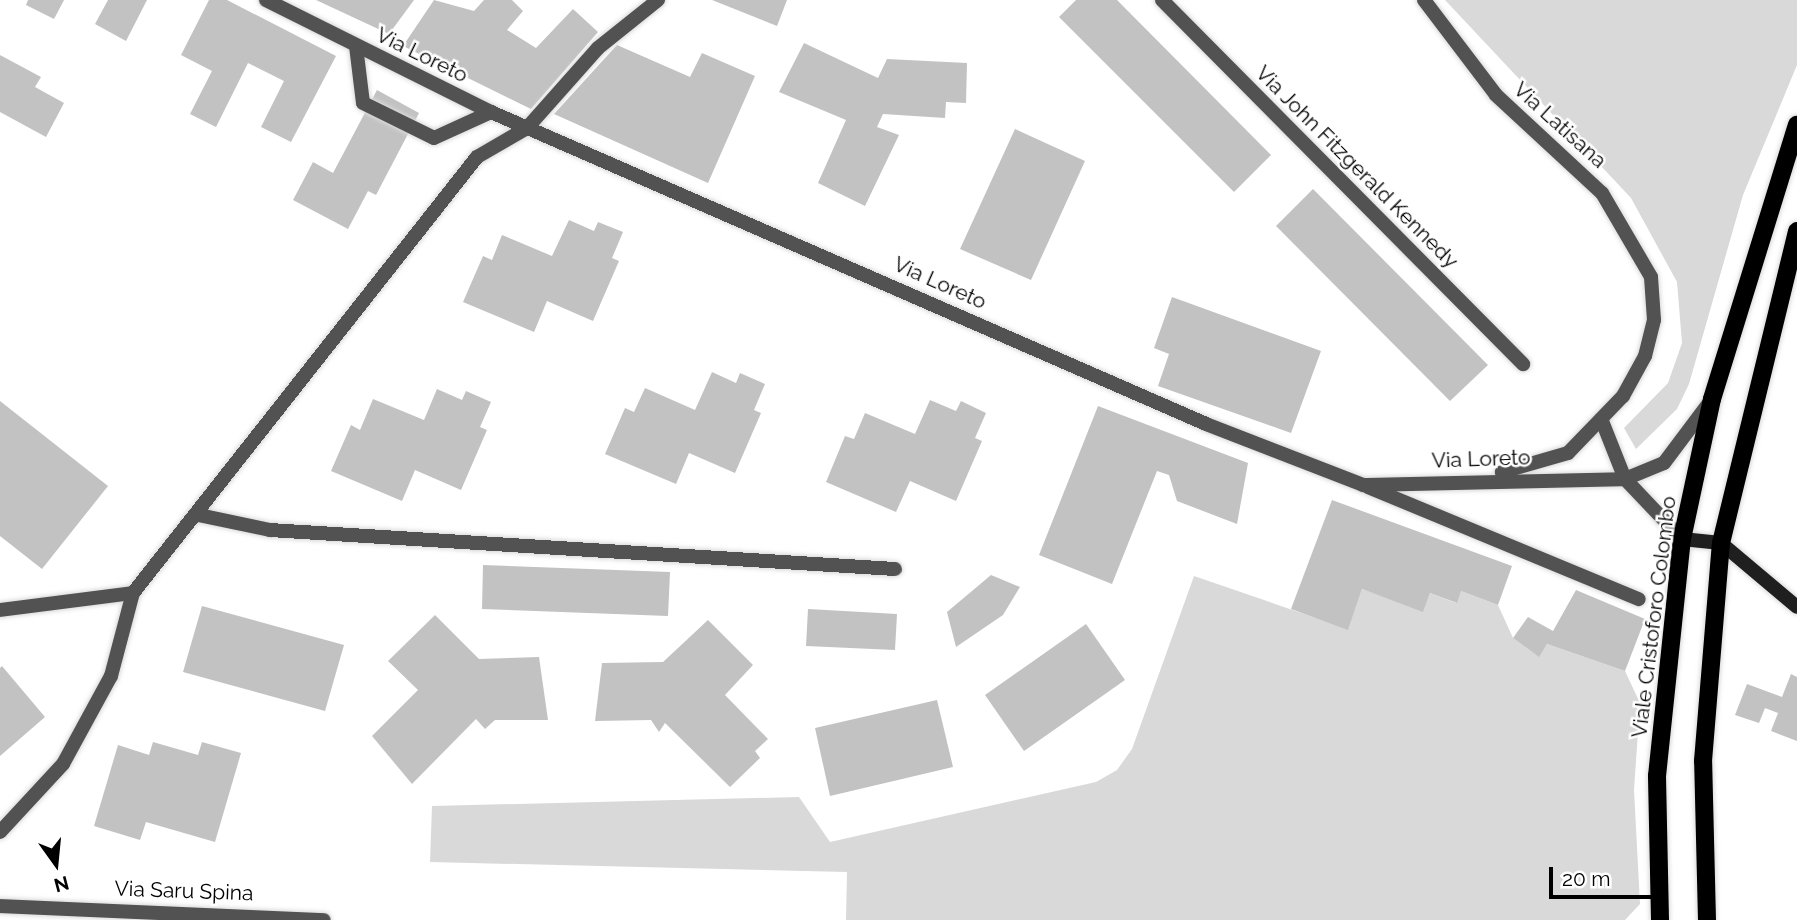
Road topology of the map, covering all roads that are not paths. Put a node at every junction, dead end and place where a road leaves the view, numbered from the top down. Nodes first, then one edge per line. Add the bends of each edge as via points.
1 (266, 0) edge
2 (658, 0) edge
3 (1162, 0) edge
4 (1424, 0) edge
5 (356, 46) junction
6 (491, 112) junction
7 (1797, 125) edge
8 (527, 128) junction
9 (1797, 231) edge
10 (1524, 364) dead end
11 (1712, 398) junction
12 (1602, 421) junction
13 (1469, 478) junction
14 (1625, 479) junction
15 (1363, 485) junction
16 (199, 515) junction
17 (1682, 539) junction
18 (1721, 543) junction
19 (895, 569) dead end
20 (133, 593) junction
21 (1639, 599) dead end
22 (1797, 607) edge
23 (0, 610) edge
24 (0, 832) edge
25 (0, 906) edge
26 (324, 920) edge
27 (1660, 920) edge
28 (1707, 920) edge

1 - 5 street, Via Loreto
2 - 8 street via 598,48
3 - 10 street, Via John Fitzgerald Kennedy
4 - 12 street, Via Latisana via 1496,95 1602,193 1651,277 1654,320 1645,356
5 - 6 street, Via Loreto
5 - 6 street via 363,103 434,138
6 - 8 street, Via Loreto
7 - 11 main road, Viale Cristoforo Colombo
8 - 15 street, Via Loreto via 1206,424
8 - 16 street via 477,158
9 - 18 main road
11 - 14 street via 1664,463
11 - 17 main road, Viale Cristoforo Colombo
12 - 13 street, Via Latisana via 1555,458
12 - 14 street
13 - 14 street, Via Loreto
13 - 15 street, Via Loreto
14 - 17 street
15 - 21 street
16 - 19 street via 270,530
16 - 20 street
17 - 18 street
17 - 27 main road, Viale Cristoforo Colombo via 1657,776
18 - 22 street
18 - 28 main road via 1703,761
20 - 23 street
20 - 24 street via 111,676 63,764
25 - 26 street, Via Saru Spina

